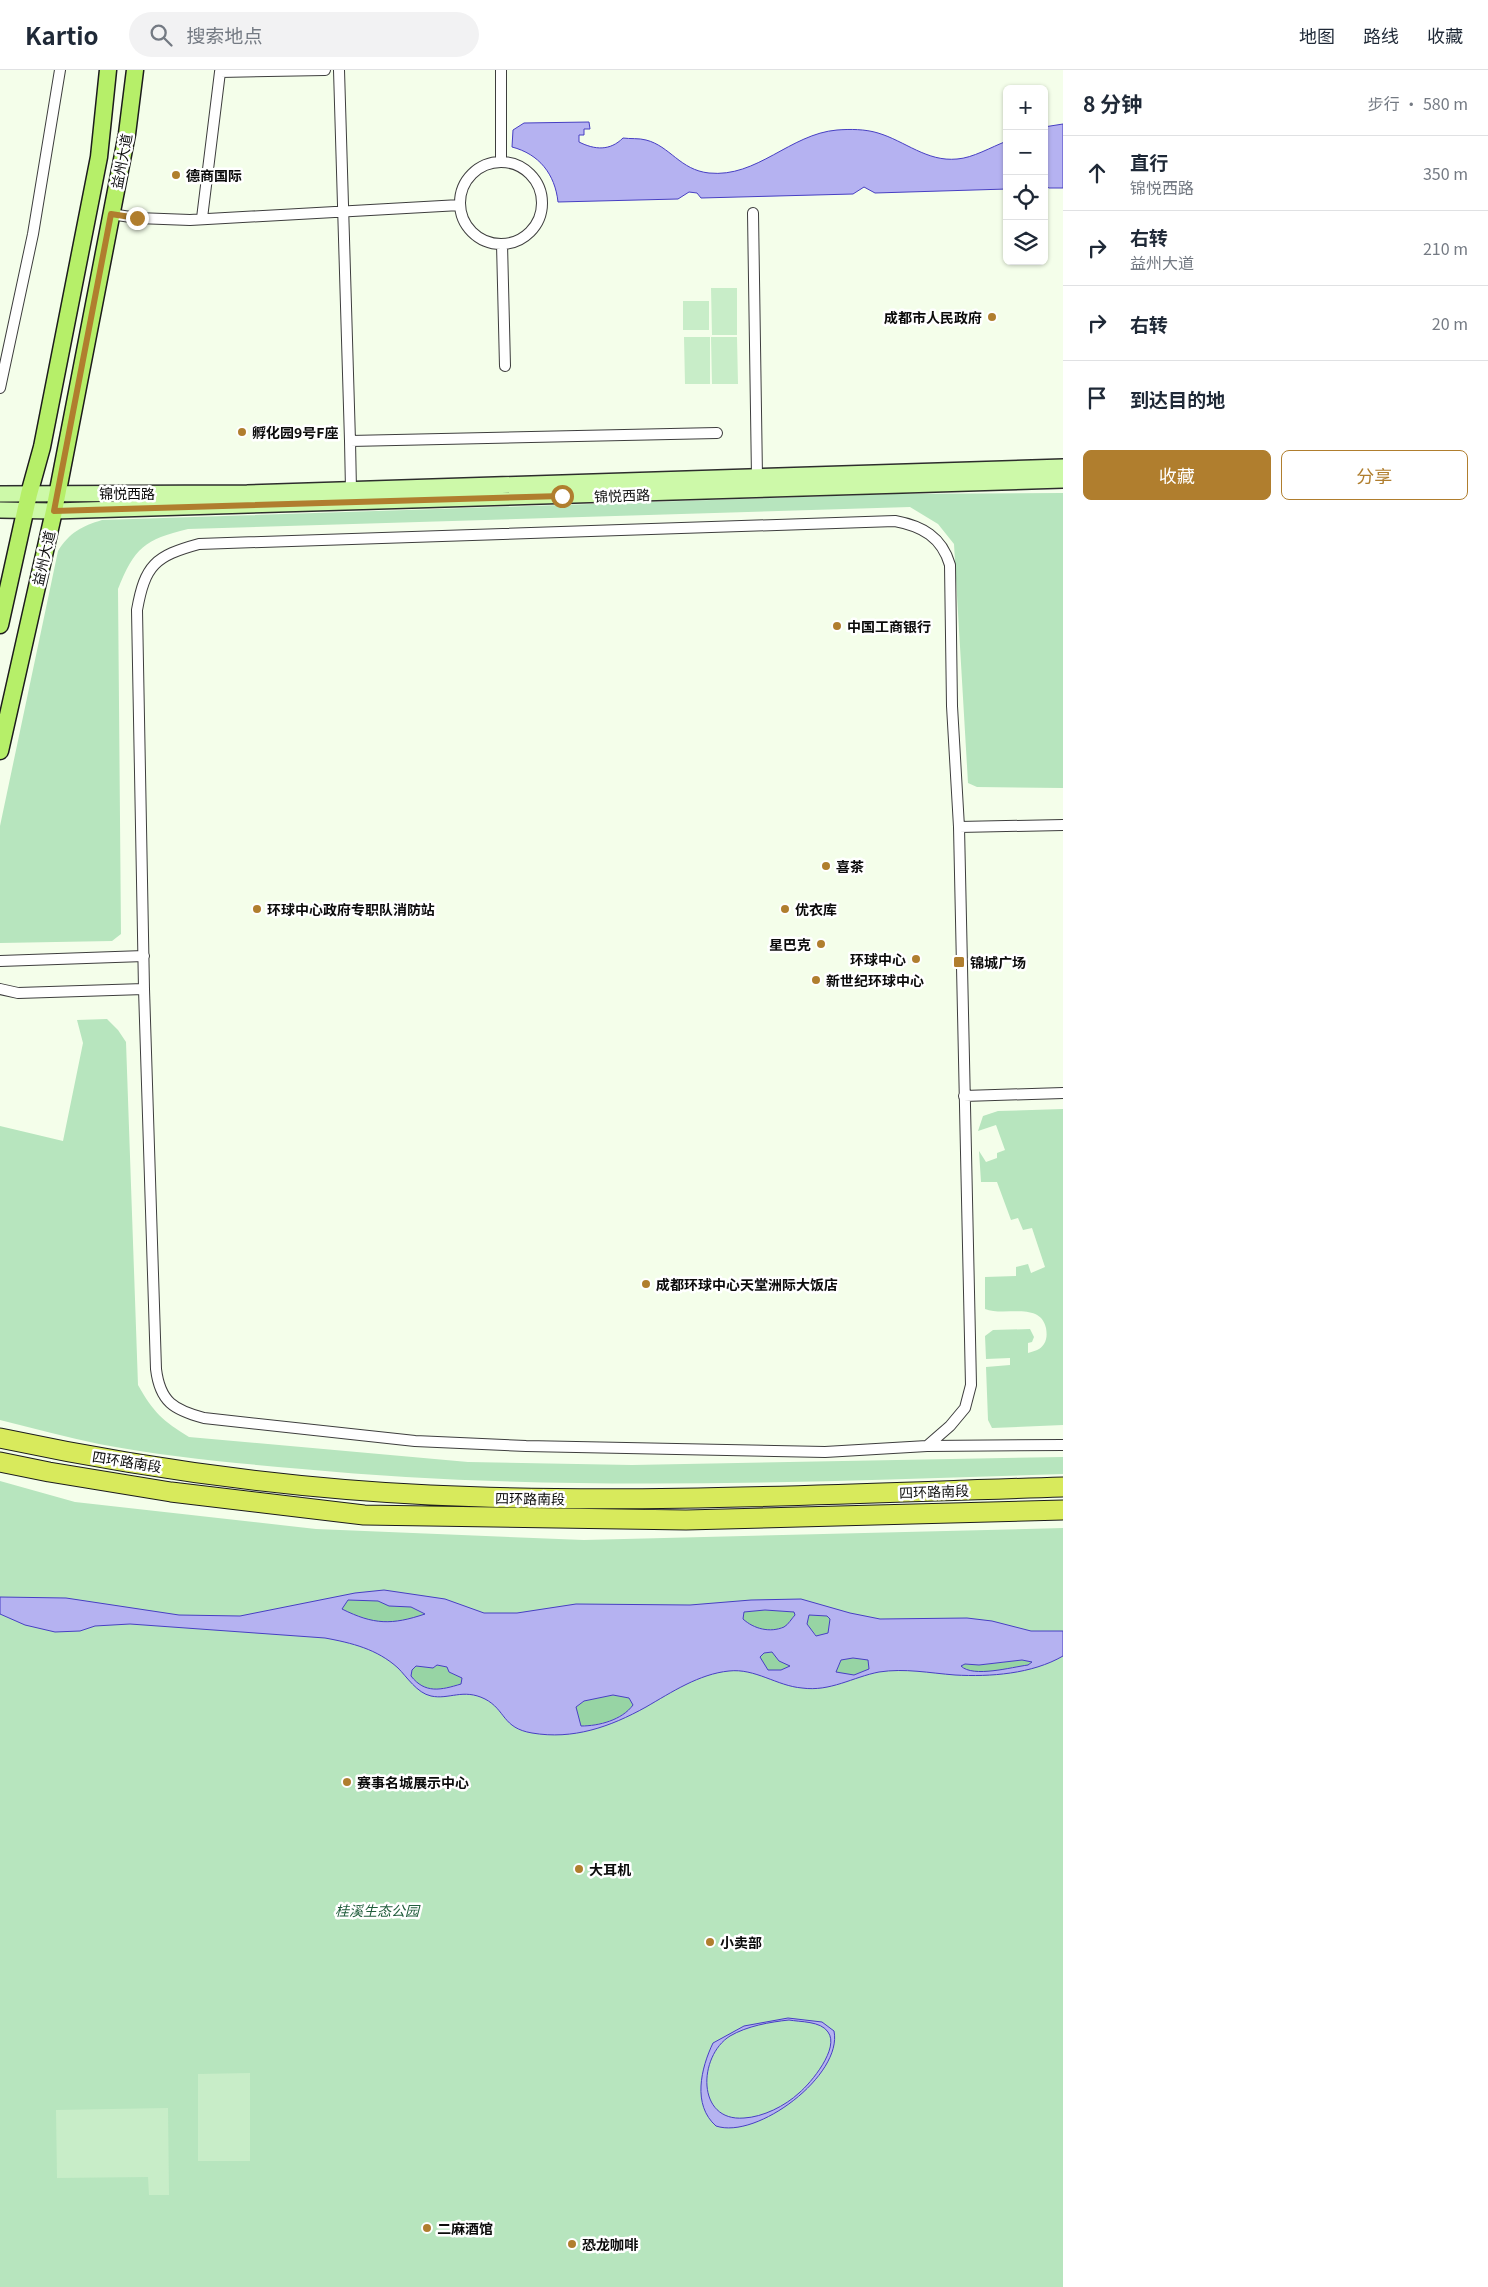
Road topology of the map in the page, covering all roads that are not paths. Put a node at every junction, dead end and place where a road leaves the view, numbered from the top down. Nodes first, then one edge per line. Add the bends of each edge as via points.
1 (60, 70) edge
2 (108, 70) edge
3 (135, 70) edge
4 (325, 70) edge
5 (339, 70) edge
6 (501, 70) edge
7 (502, 162) junction
8 (460, 205) junction
9 (343, 212) junction
10 (753, 213) dead end
11 (111, 214) junction
12 (202, 218) junction
13 (502, 244) junction
14 (504, 366) dead end
15 (0, 388) edge
16 (718, 433) dead end
17 (350, 441) junction
18 (1063, 467) edge
19 (757, 477) junction
20 (1063, 480) edge
21 (351, 490) junction
22 (0, 494) edge
23 (29, 494) junction
24 (57, 494) junction
25 (0, 510) edge
26 (25, 511) junction
27 (54, 511) junction
28 (0, 625) edge
29 (0, 750) edge
30 (1063, 825) edge
31 (960, 827) junction
32 (144, 956) junction
33 (0, 961) edge
34 (144, 988) junction
35 (0, 989) edge
36 (1063, 1093) edge
37 (964, 1096) junction
38 (0, 1438) edge
39 (1063, 1445) edge
40 (927, 1446) junction
41 (0, 1462) edge
42 (1063, 1487) edge
43 (1063, 1510) edge

1 - 15 street via 34,234
2 - 23 main road, 益州大道 via 99,157 42,446
3 - 11 main road, 益州大道 via 127,134
4 - 12 street via 220,72
5 - 9 street
6 - 7 street
7 - 8 street via 482,168 467,180
7 - 13 street via 527,171 536,181 542,207 534,229 514,242
8 - 9 street
8 - 13 street via 469,229 490,243
9 - 12 street
9 - 17 street
10 - 19 street
11 - 12 street via 137,218
11 - 24 main road, 益州大道
13 - 14 street
16 - 17 street
17 - 21 street
18 - 19 main road, 锦悦西路
19 - 21 main road, 锦悦西路
20 - 27 main road, 锦悦西路
21 - 24 main road, 锦悦西路
22 - 23 main road, 锦悦西路
23 - 24 main road, 锦悦西路
23 - 26 main road, 益州大道
24 - 27 main road, 益州大道
25 - 26 main road, 锦悦西路
26 - 27 main road, 锦悦西路
26 - 28 main road, 益州大道
27 - 29 main road, 益州大道
30 - 31 street
31 - 32 street via 952,706 950,565 947,554 935,538 915,525 895,521 199,544 172,551 153,564 142,585 137,610
31 - 37 street
32 - 33 street
32 - 34 street
34 - 35 street via 18,993
34 - 40 street via 156,1369 158,1385 165,1399 174,1407 204,1418 415,1441 825,1452
36 - 37 street
37 - 40 street via 971,1385 965,1408
38 - 42 highway, 四环路南段 via 235,1477 429,1495 551,1499 789,1496
39 - 40 street
41 - 43 highway, 四环路南段 via 171,1492 364,1515 686,1520

